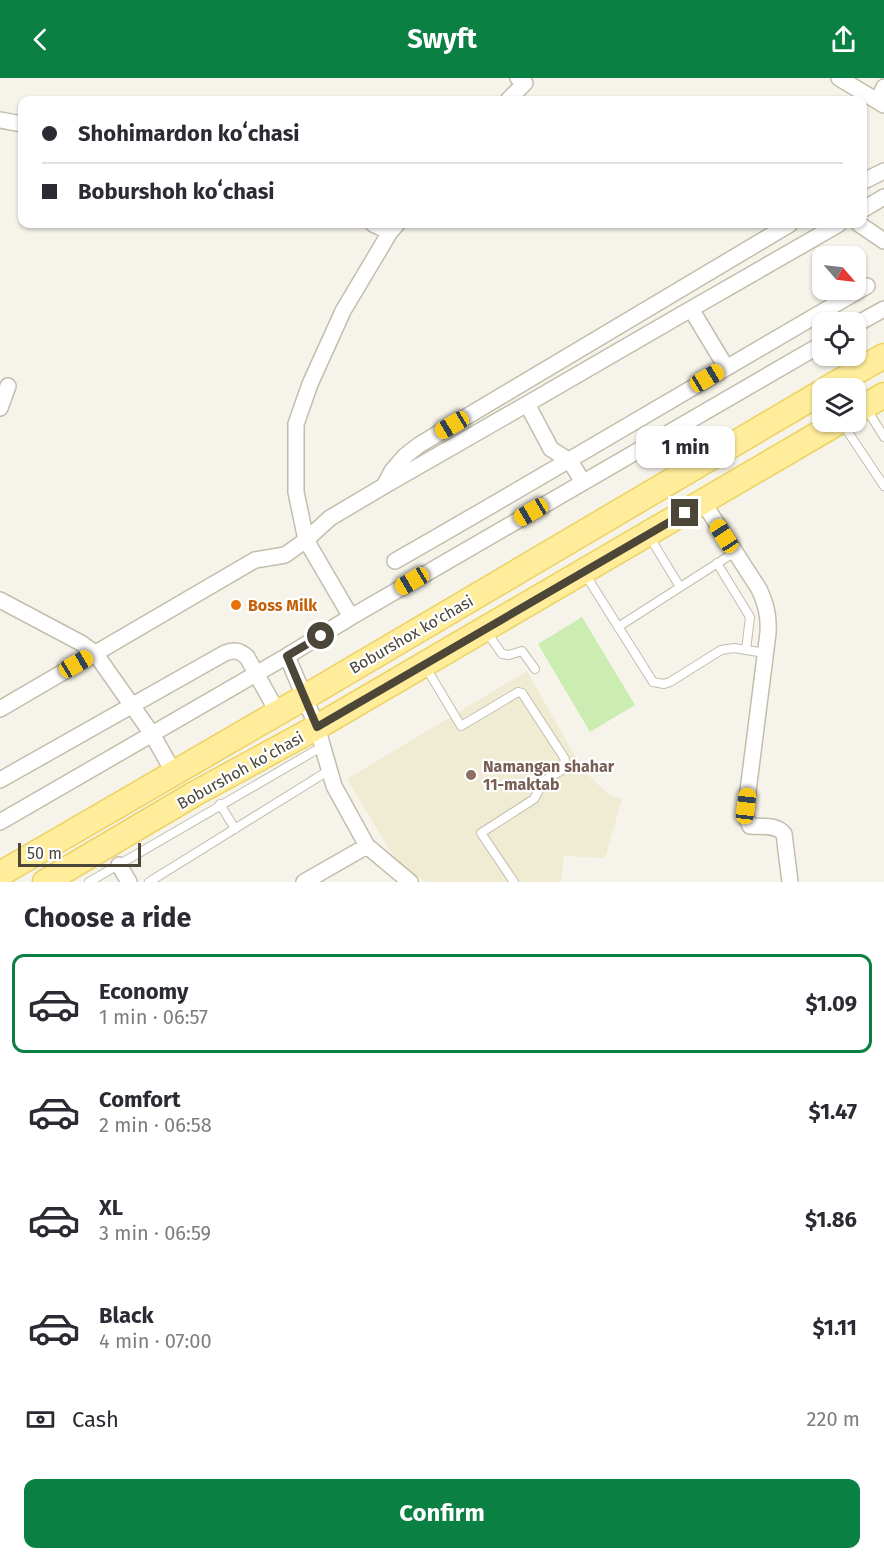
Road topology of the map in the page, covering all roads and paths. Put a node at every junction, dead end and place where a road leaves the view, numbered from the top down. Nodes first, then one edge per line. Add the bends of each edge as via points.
1 (839, 78) edge
2 (524, 80) edge
3 (511, 96) edge
4 (882, 98) edge
5 (0, 120) edge
6 (18, 123) edge
7 (884, 171) edge
8 (867, 180) edge
9 (884, 197) edge
10 (867, 207) edge
11 (394, 228) edge
12 (783, 228) edge
13 (832, 228) edge
14 (865, 228) edge
15 (884, 241) edge
16 (867, 286) dead end
17 (691, 309) junction
18 (884, 309) edge
19 (866, 319) edge
20 (812, 350) edge
21 (884, 356) edge
22 (733, 363) junction
23 (846, 378) edge
24 (754, 382) junction
25 (8, 386) dead end
26 (812, 398) edge
27 (527, 404) junction
28 (868, 405) edge
29 (0, 408) edge
30 (823, 432) edge
31 (847, 432) edge
32 (884, 437) edge
33 (570, 461) junction
34 (584, 482) junction
35 (384, 486) junction
36 (884, 486) edge
37 (703, 502) junction
38 (649, 535) junction
39 (306, 540) junction
40 (735, 552) junction
41 (395, 561) dead end
42 (717, 563) junction
43 (584, 573) junction
44 (680, 587) junction
45 (0, 600) edge
46 (351, 616) junction
47 (618, 627) junction
48 (486, 629) junction
49 (746, 650) junction
50 (95, 653) junction
51 (765, 653) junction
52 (287, 656) junction
53 (424, 665) junction
54 (535, 669) dead end
55 (256, 674) junction
56 (305, 697) junction
57 (132, 706) junction
58 (0, 709) edge
59 (278, 713) junction
60 (152, 734) junction
61 (320, 737) junction
62 (328, 771) junction
63 (174, 773) junction
64 (0, 780) edge
65 (220, 804) junction
66 (0, 822) edge
67 (235, 829) junction
68 (367, 846) junction
69 (119, 865) junction
70 (0, 874) edge
71 (51, 881) edge
72 (89, 882) edge
73 (129, 882) edge
74 (149, 882) edge
75 (304, 882) edge
76 (410, 882) edge
77 (514, 882) edge
78 (790, 882) edge

1 - 4 street
2 - 3 street
5 - 6 street
7 - 8 street
9 - 10 street
11 - 39 street via 343,311 296,424 296,492
12 - 35 street via 419,445 392,471
13 - 17 street
14 - 15 street
16 - 22 street
17 - 22 street
17 - 27 street
18 - 19 street
20 - 24 street
21 - 23 main road
22 - 24 street
22 - 33 street
24 - 34 street
25 - 29 street
26 - 56 main road, Boburshox ko'chasi
27 - 33 street via 551,449
27 - 35 street
28 - 32 lane
30 - 37 main road, Boburshoh koʻchasi
31 - 36 lane
33 - 34 street
33 - 41 street
34 - 46 street
35 - 39 street via 330,518
37 - 38 main road, Boburshoh koʻchasi
37 - 40 street
38 - 43 main road, Boburshoh koʻchasi
38 - 44 lane
39 - 46 street
39 - 50 street via 285,555 255,560
40 - 42 lane
40 - 51 street via 766,604 769,619
42 - 44 lane
42 - 49 lane via 750,616
43 - 47 lane
43 - 48 main road, Boburshoh koʻchasi
44 - 47 lane
45 - 50 street
46 - 52 street
47 - 49 lane via 658,684 670,682 721,650
48 - 53 main road, Boburshoh koʻchasi
48 - 54 lane via 502,654 522,651
49 - 51 lane
50 - 57 street
50 - 58 street
51 - 78 street via 745,815 750,826 775,828 784,834
52 - 55 street
52 - 56 street
53 - 61 main road, Boburshoh koʻchasi
53 - 77 lane via 461,726 522,693 565,759 562,770 544,782 534,799 481,833
55 - 57 street via 247,657 234,650
55 - 59 street
55 - 60 street
56 - 59 main road, Boburshox ko'chasi
56 - 61 street
57 - 60 street
57 - 64 street
59 - 63 main road, Boburshox ko'chasi
60 - 63 street
60 - 66 street
61 - 62 street
61 - 65 lane
61 - 71 main road, Boburshoh koʻchasi via 196,793
62 - 67 lane
62 - 68 street
63 - 70 main road, Boburshox ko'chasi
65 - 67 lane
65 - 69 lane
67 - 74 lane
68 - 75 street
68 - 76 street
69 - 72 lane
69 - 73 street

